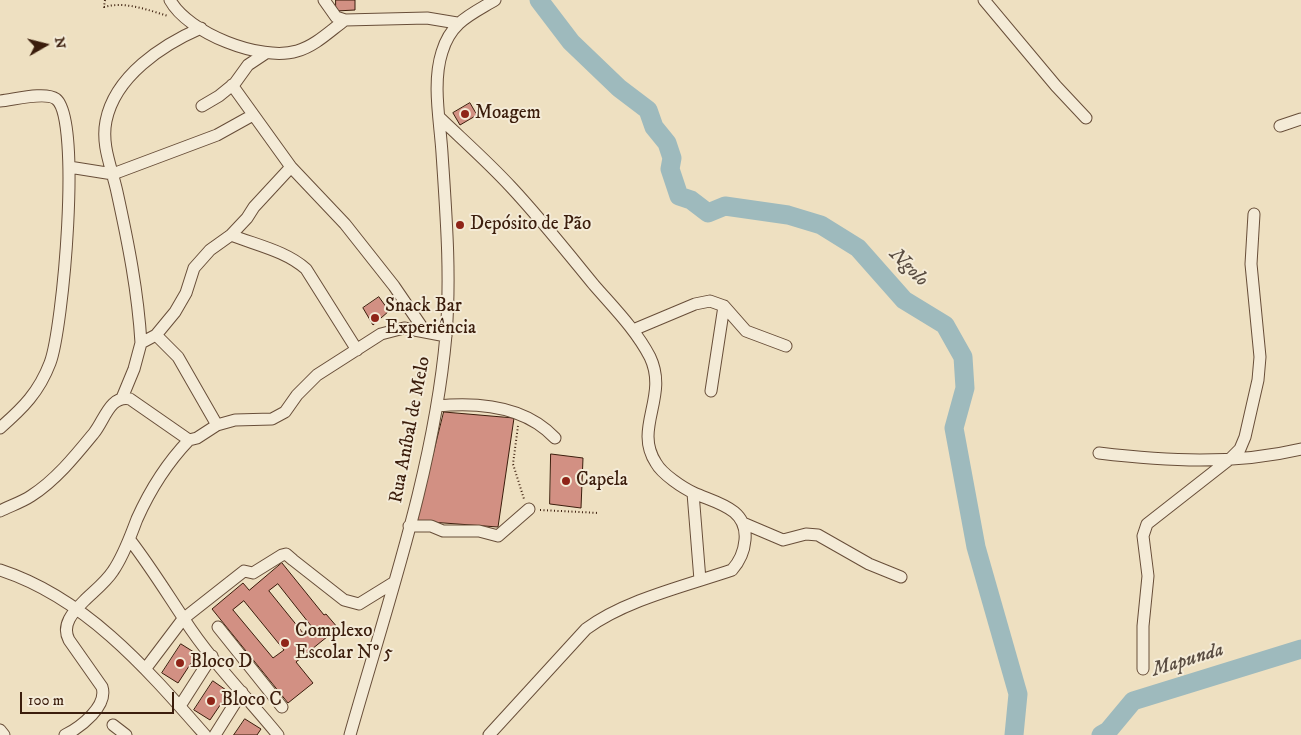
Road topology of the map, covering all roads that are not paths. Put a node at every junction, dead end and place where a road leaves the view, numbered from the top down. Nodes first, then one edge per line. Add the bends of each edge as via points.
1 (170, 0) edge
2 (324, 0) edge
3 (495, 0) edge
4 (984, 0) edge
5 (345, 20) junction
6 (457, 23) junction
7 (201, 28) junction
8 (266, 53) junction
9 (232, 85) junction
10 (0, 101) edge
11 (202, 106) dead end
12 (252, 115) junction
13 (440, 118) junction
14 (1086, 118) dead end
15 (1301, 118) edge
16 (1280, 126) dead end
17 (69, 167) junction
18 (291, 167) junction
19 (113, 174) junction
20 (1254, 214) dead end
21 (231, 235) junction
22 (724, 306) junction
23 (424, 330) junction
24 (633, 330) junction
25 (156, 335) junction
26 (446, 336) junction
27 (141, 343) junction
28 (786, 346) dead end
29 (357, 350) junction
30 (711, 391) dead end
31 (122, 398) junction
32 (437, 406) junction
33 (217, 425) junction
34 (0, 428) edge
35 (554, 438) dead end
36 (189, 440) junction
37 (1301, 449) edge
38 (1098, 453) dead end
39 (1230, 459) junction
40 (693, 493) junction
41 (529, 509) road end
42 (0, 511) edge
43 (743, 523) junction
44 (409, 526) junction
45 (130, 540) junction
46 (0, 570) edge
47 (901, 577) dead end
48 (700, 580) junction
49 (393, 583) junction
50 (77, 609) junction
51 (183, 619) junction
52 (218, 627) dead end
53 (212, 656) junction
54 (242, 658) junction
55 (146, 668) junction
56 (1143, 669) dead end
57 (225, 672) junction
58 (242, 692) junction
59 (180, 706) junction
60 (282, 707) dead end
61 (113, 725) dead end
62 (0, 730) edge
63 (274, 733) edge
64 (4, 735) edge
65 (65, 735) edge
66 (126, 735) edge
67 (205, 735) edge
68 (215, 735) edge
69 (350, 735) edge
70 (489, 735) edge

1 - 7 street via 185,18
2 - 5 street via 336,17
3 - 6 street
4 - 14 street
5 - 6 street via 427,18
5 - 8 street via 311,46 295,52
6 - 13 street, Rua Aníbal de Melo via 442,52 438,90
7 - 8 street via 253,52
7 - 19 street via 177,39 145,62 128,79 115,100 106,120 105,143
8 - 9 street via 248,65
9 - 11 street
9 - 12 street
10 - 17 street via 43,95 55,98 62,106 66,120
12 - 18 street
12 - 19 street via 217,135
13 - 24 street via 510,186
13 - 26 street, Rua Aníbal de Melo via 450,264
15 - 16 street
17 - 19 street
17 - 34 street via 62,309 50,362 30,402
18 - 21 street
18 - 23 street via 345,224
19 - 27 street via 137,294
20 - 39 street via 1251,264 1260,357 1258,380 1245,437 1240,449
21 - 25 street via 210,250 194,268 186,293
21 - 29 street via 297,261
22 - 24 street via 710,301 695,304
22 - 28 street via 746,330
22 - 30 street
23 - 26 street
23 - 29 street via 404,328 381,334
24 - 40 street via 656,372 649,450 656,465
25 - 27 street
25 - 33 street via 178,357
26 - 32 street, Rua Aníbal de Melo
27 - 31 street
29 - 33 street via 317,375 285,412 272,419 235,420
31 - 36 street via 130,399
31 - 42 street via 115,401 96,431 65,467 32,496
32 - 35 street via 474,405 512,411 543,426
32 - 44 street, Rua Aníbal de Melo
33 - 36 street
36 - 45 street via 168,463
37 - 39 street
38 - 39 street via 1152,459
39 - 56 street via 1147,524 1143,536 1148,576
40 - 43 street via 725,504
40 - 48 street
41 - 44 street via 498,536 479,531 443,532 431,526
43 - 47 street via 783,540 806,534 818,535 869,564
43 - 48 street via 744,544 738,563 732,570
44 - 49 street, Rua Aníbal de Melo
45 - 50 street via 112,573
45 - 51 street
46 - 50 street via 36,584
48 - 70 street via 600,618 586,629
49 - 51 street via 359,604 344,600 286,554 253,573 244,571
49 - 69 street, Rua Aníbal de Melo
50 - 55 street
50 - 65 street via 66,625 66,633 105,696 102,704
51 - 53 street
51 - 55 street
52 - 54 street
53 - 57 street
53 - 59 street
54 - 57 street
54 - 60 street
55 - 59 street
57 - 58 street
58 - 63 street
58 - 68 street
59 - 67 street
61 - 66 street
62 - 64 street

